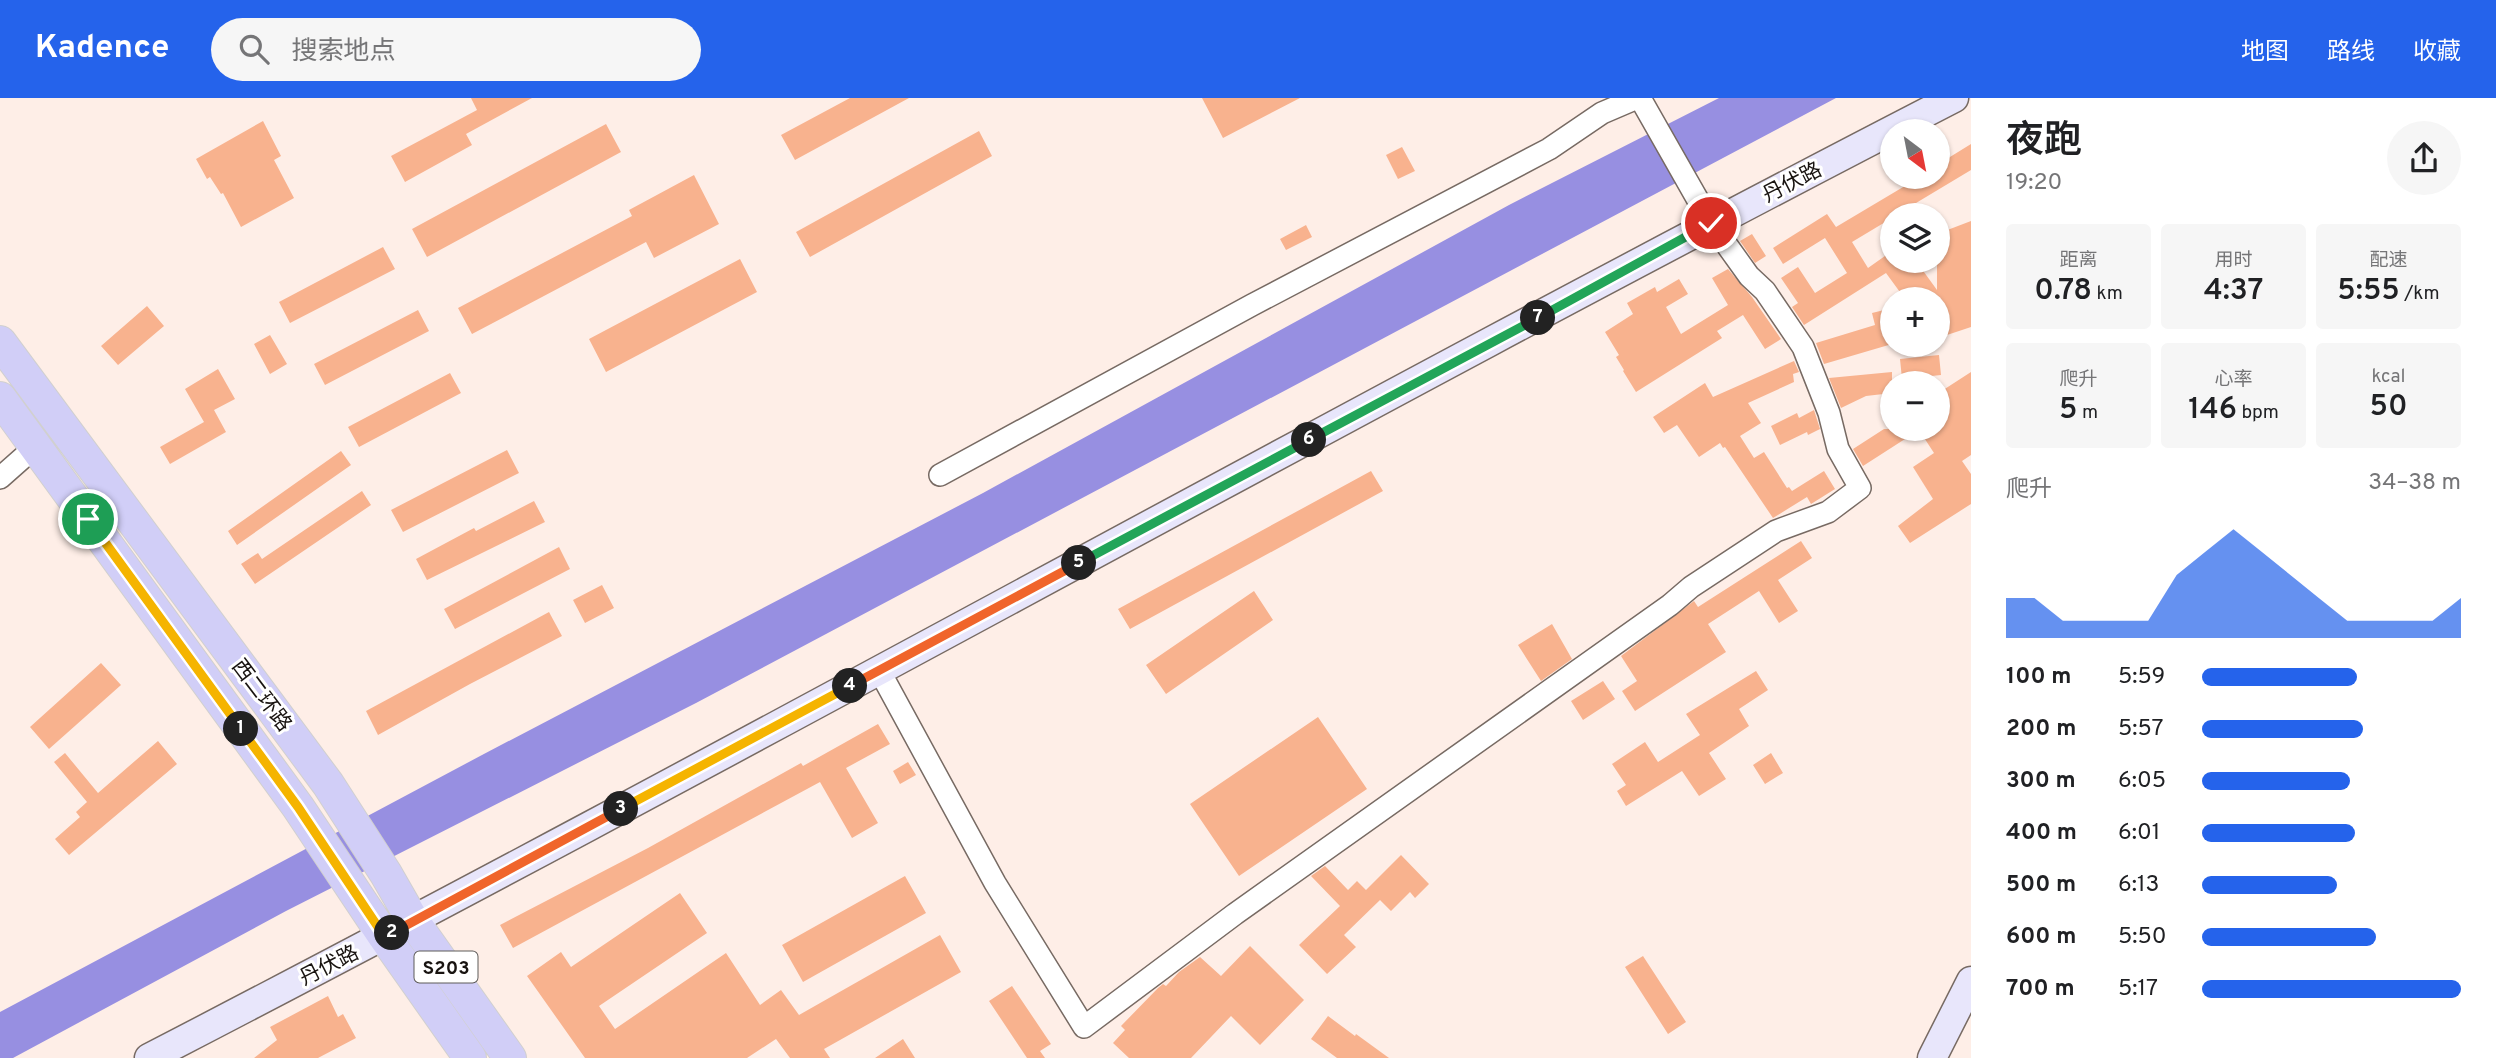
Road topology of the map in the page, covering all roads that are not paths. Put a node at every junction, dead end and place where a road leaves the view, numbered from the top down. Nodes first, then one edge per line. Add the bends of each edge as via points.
1 (1954, 98) edge
2 (1641, 102) edge
3 (1711, 223) junction
4 (0, 342) edge
5 (0, 398) edge
6 (35, 447) junction
7 (940, 475) dead end
8 (0, 478) edge
9 (879, 670) junction
10 (414, 921) junction
11 (384, 936) junction
12 (1971, 981) edge
13 (149, 1058) edge
14 (470, 1058) edge
15 (510, 1058) edge
16 (1933, 1058) edge

1 - 3 main road, 丹伏路
2 - 3 street
2 - 7 street via 1602,113 1549,149
3 - 9 main road, 丹伏路
3 - 9 street via 1803,347 1838,449 1860,488 1828,512 1776,531 1691,587 1084,1027 995,883
4 - 10 main road, 西二环路 / S203 via 328,783
5 - 6 main road, 西二环路 / S203
6 - 8 street
6 - 11 main road, 西二环路 / S203 via 298,807
9 - 10 main road, 丹伏路
10 - 11 main road, 丹伏路
10 - 15 main road, 西二环路 / S203
11 - 13 main road, 丹伏路
11 - 14 main road, 西二环路 / S203
12 - 16 main road

